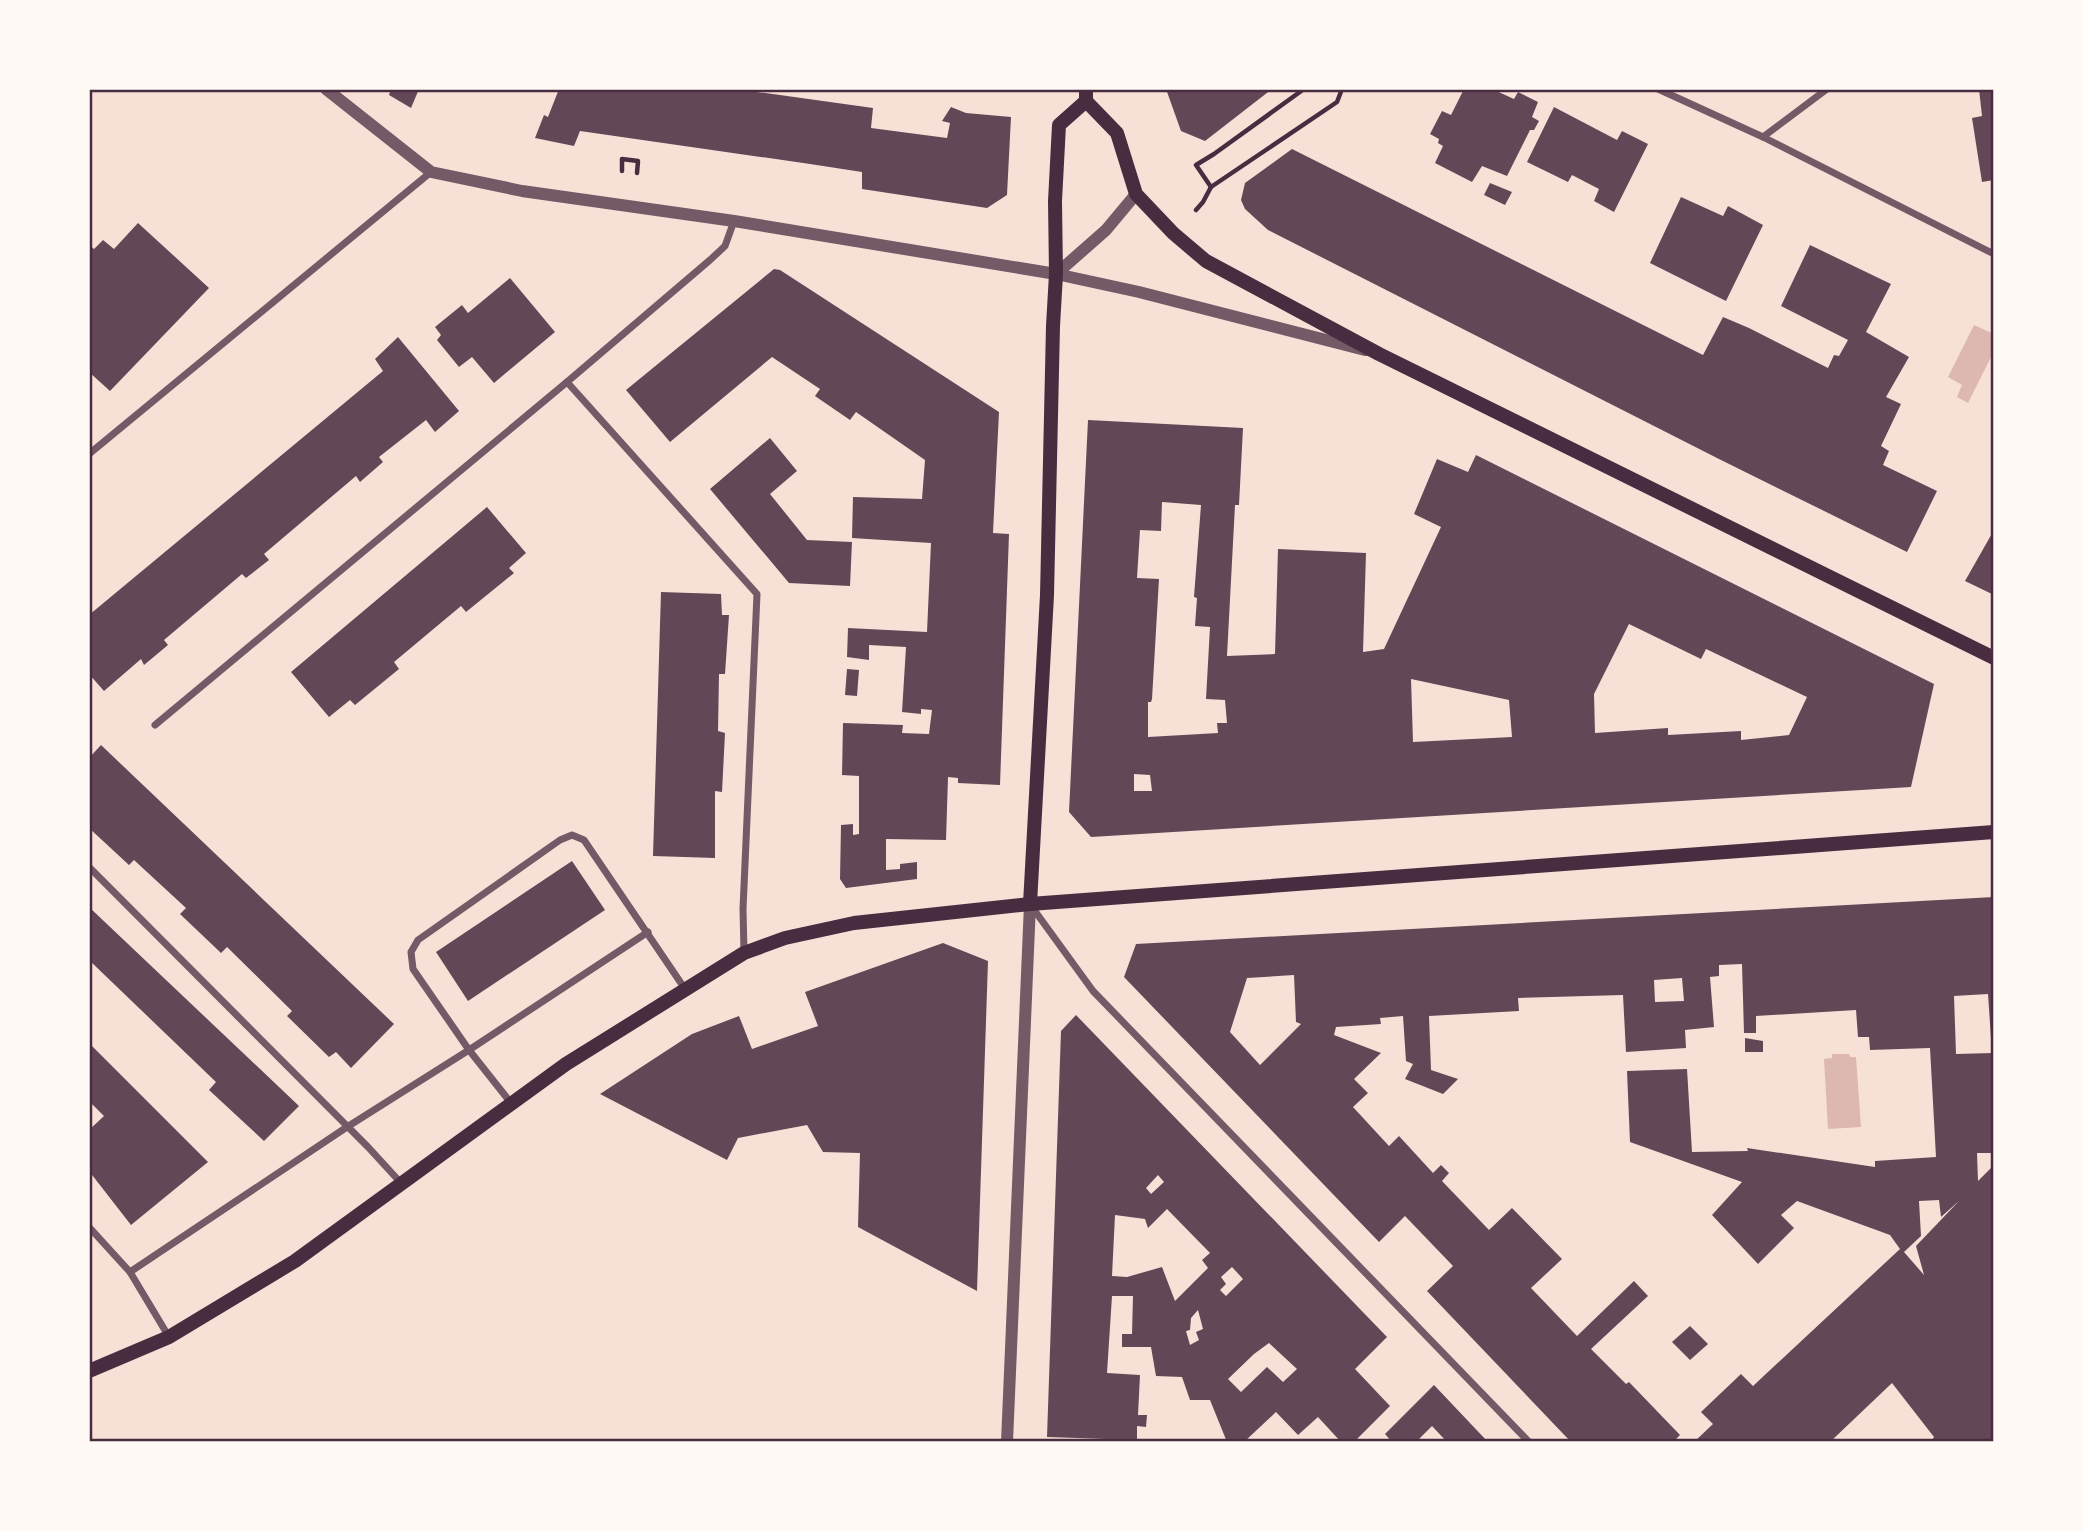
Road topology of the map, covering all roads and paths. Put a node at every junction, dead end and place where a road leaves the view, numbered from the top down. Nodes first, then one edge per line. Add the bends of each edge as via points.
1 (326, 89) edge
2 (1304, 89) edge
3 (1342, 89) edge
4 (1658, 89) edge
5 (1827, 89) edge
6 (1086, 95) edge
7 (1763, 138) junction
8 (431, 172) junction
9 (1211, 187) junction
10 (1136, 194) junction
11 (734, 221) junction
12 (1173, 233) junction
13 (1994, 254) edge
14 (1056, 274) junction
15 (1379, 354) junction
16 (567, 382) junction
17 (89, 454) edge
18 (1994, 658) edge
19 (155, 726) dead end
20 (1994, 832) edge
21 (89, 867) edge
22 (1030, 904) junction
23 (648, 932) junction
24 (744, 953) junction
25 (685, 989) junction
26 (469, 1050) junction
27 (512, 1103) junction
28 (347, 1127) junction
29 (401, 1183) junction
30 (89, 1227) edge
31 (130, 1272) junction
32 (169, 1337) junction
33 (89, 1371) edge
34 (1007, 1442) edge
35 (1529, 1442) edge

1 - 8 street
2 - 9 path via 1196,165
3 - 9 path via 1337,102
4 - 7 street
5 - 7 street
6 - 10 main road via 1117,133
6 - 14 main road via 1059,124
7 - 13 street
8 - 11 street via 522,191
8 - 17 street
9 - 12 path
10 - 12 main road
10 - 14 street via 1106,230
11 - 14 street
11 - 16 street via 725,246
12 - 15 main road via 1206,261
14 - 15 street
14 - 22 main road via 1047,595
15 - 18 main road
16 - 19 street
16 - 24 street via 757,594
20 - 22 main road
21 - 28 street
22 - 24 main road via 855,923 785,938
22 - 34 street
22 - 35 street via 1093,991
23 - 25 street
23 - 26 street
23 - 26 street via 584,840 572,835 560,840 418,940 411,953 414,969
24 - 25 main road
25 - 27 main road
26 - 27 street
26 - 28 street
27 - 29 main road
28 - 29 street
28 - 31 street
29 - 32 main road via 295,1261
30 - 31 street
31 - 32 street
32 - 33 main road

